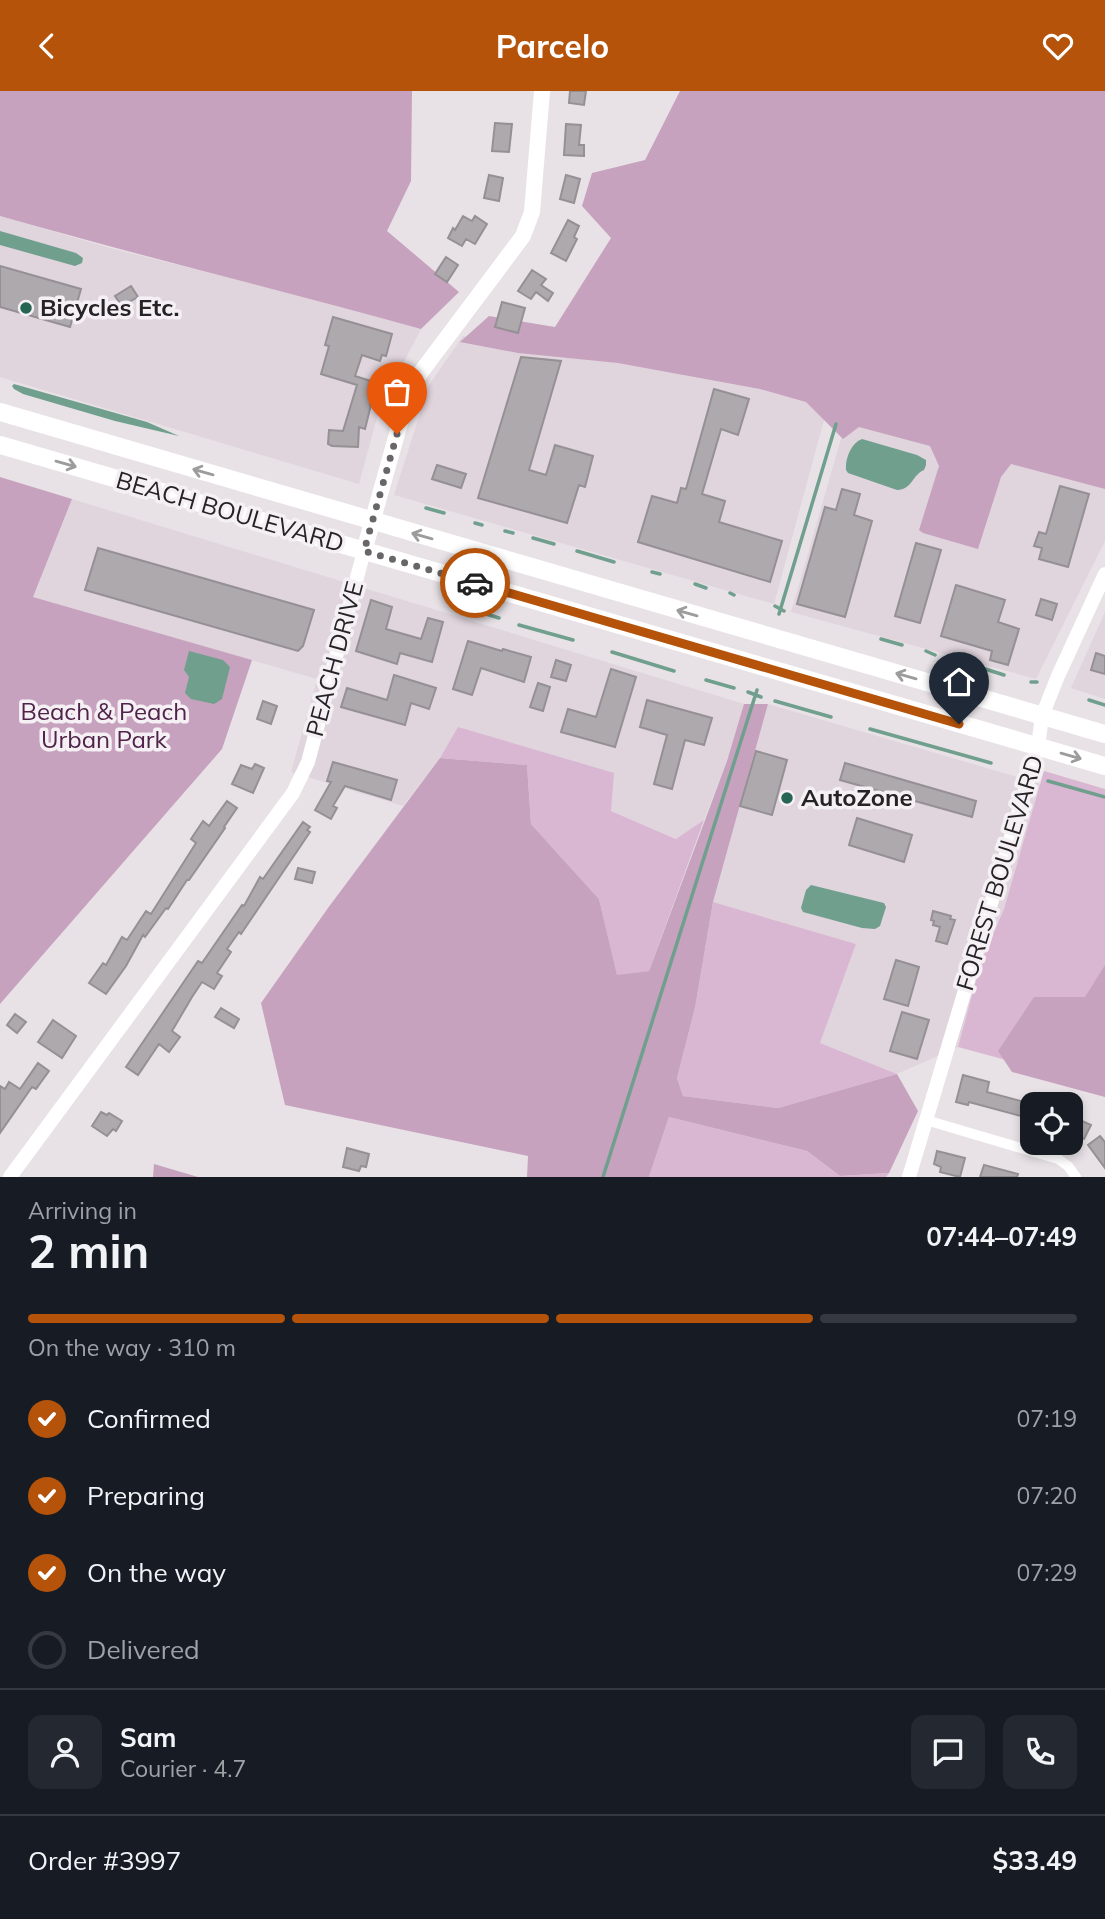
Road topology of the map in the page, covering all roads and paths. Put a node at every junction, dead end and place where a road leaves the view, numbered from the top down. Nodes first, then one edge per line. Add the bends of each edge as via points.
1 (542, 91) edge
2 (0, 412) edge
3 (0, 445) edge
4 (372, 521) junction
5 (364, 551) junction
6 (1105, 574) edge
7 (1042, 716) junction
8 (1105, 734) edge
9 (1038, 747) junction
10 (1105, 766) edge
11 (926, 1121) junction
12 (10, 1177) edge
13 (909, 1177) edge
14 (1076, 1177) edge

1 - 4 main road, PEACH DRIVE via 532,212 523,236 413,386
4 -> 2 highway
3 -> 5 highway, BEACH BOULEVARD
4 - 5 main road, PEACH DRIVE
7 -> 4 highway
5 - 9 highway, BEACH BOULEVARD
5 - 12 street, PEACH DRIVE via 308,762 293,793
6 - 7 street, FOREST BOULEVARD
7 - 8 highway
7 - 9 street, FOREST BOULEVARD
9 -> 10 highway, BEACH BOULEVARD
9 - 11 street, FOREST BOULEVARD
11 - 13 street, FOREST BOULEVARD
11 - 14 street via 1058,1159

